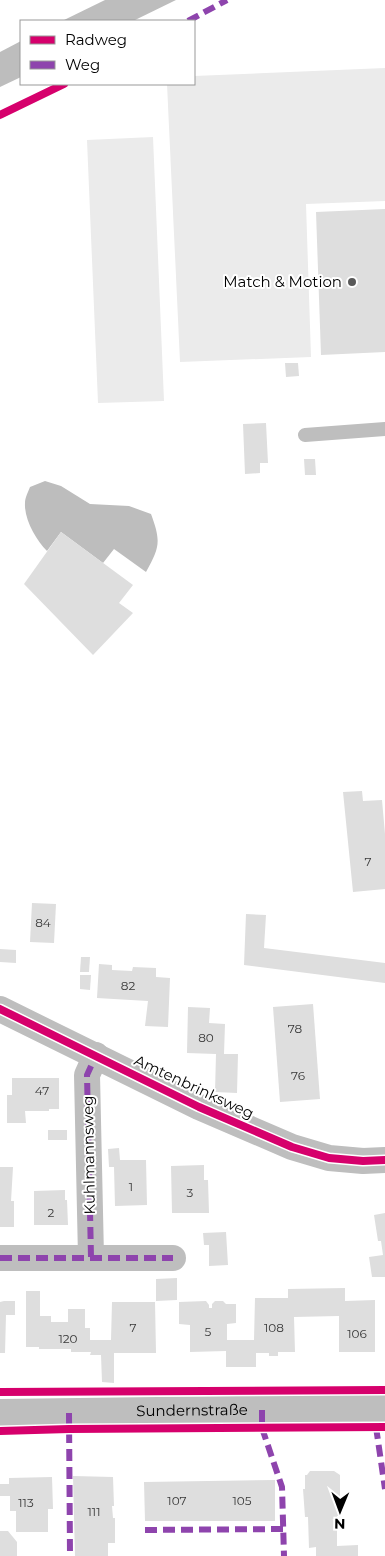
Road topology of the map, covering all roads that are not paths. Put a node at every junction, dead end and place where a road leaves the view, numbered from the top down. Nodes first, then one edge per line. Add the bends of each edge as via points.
1 (385, 429) edge
2 (305, 435) dead end
3 (0, 1009) edge
4 (96, 1055) junction
5 (385, 1160) edge
6 (0, 1258) edge
7 (91, 1258) junction
8 (172, 1258) dead end
9 (385, 1408) edge
10 (0, 1413) edge

1 - 2 lane
3 - 4 street, Amtenbrinksweg
4 - 5 street, Amtenbrinksweg via 199,1107 292,1147 329,1158
4 - 7 street, Kuhlmannsweg via 87,1074
6 - 7 street
7 - 8 street
9 - 10 street, Sundernstraße

